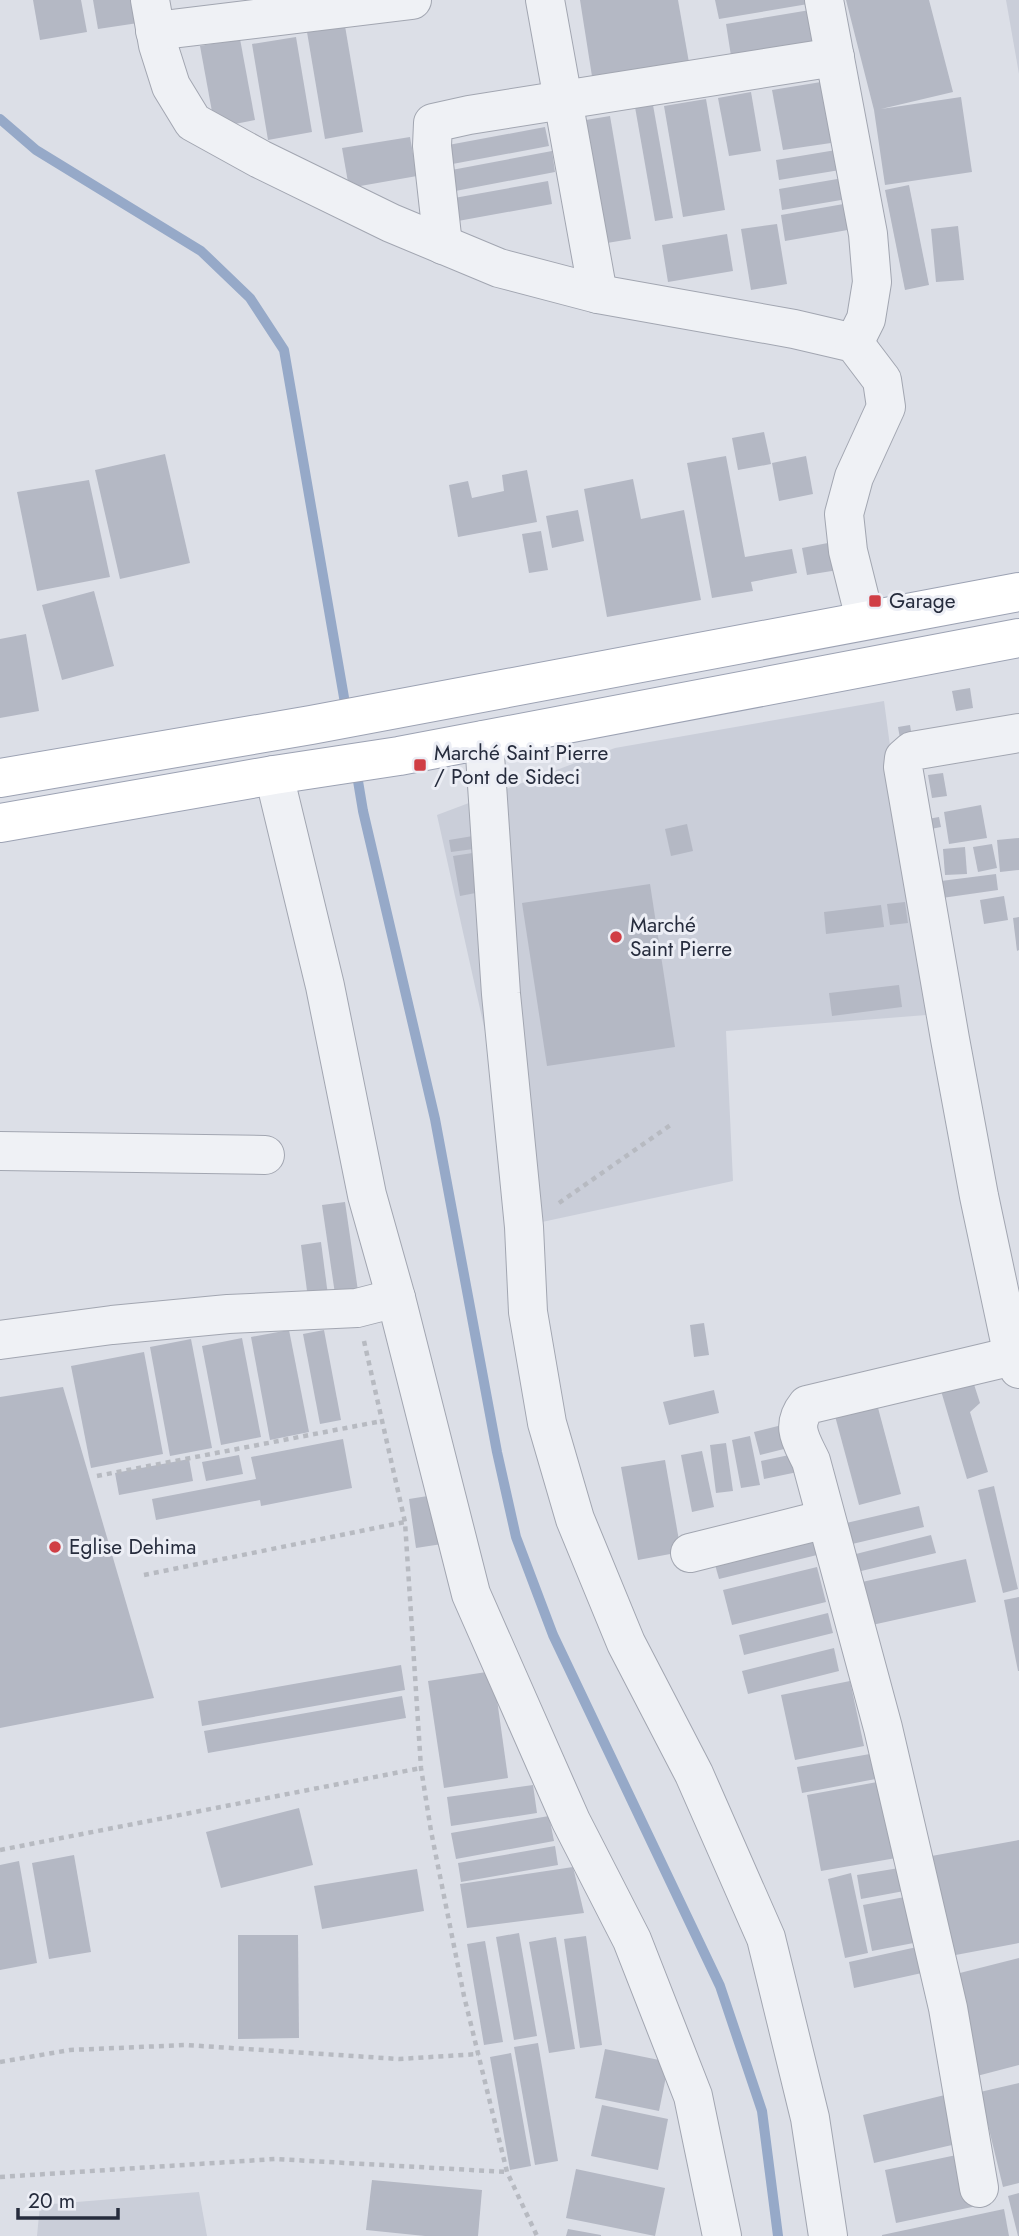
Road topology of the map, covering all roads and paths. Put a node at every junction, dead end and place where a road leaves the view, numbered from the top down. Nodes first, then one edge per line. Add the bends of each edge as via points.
1 (412, 0) edge
2 (545, 0) edge
3 (824, 0) edge
4 (152, 15) edge
5 (835, 57) junction
6 (563, 100) junction
7 (443, 245) junction
8 (598, 294) junction
9 (854, 343) junction
10 (1019, 592) edge
11 (864, 619) junction
12 (1019, 638) edge
13 (1019, 733) edge
14 (484, 740) junction
15 (274, 775) junction
16 (0, 778) edge
17 (0, 823) edge
18 (672, 1124) dead end
19 (0, 1151) edge
20 (265, 1155) dead end
21 (524, 1227) junction
22 (396, 1298) junction
23 (357, 1308) junction
24 (0, 1339) edge
25 (1016, 1362) edge
26 (382, 1421) junction
27 (97, 1476) dead end
28 (826, 1519) junction
29 (405, 1522) junction
30 (690, 1553) dead end
31 (144, 1575) dead end
32 (421, 1768) junction
33 (0, 1850) edge
34 (479, 2054) junction
35 (0, 2062) edge
36 (507, 2172) junction
37 (0, 2177) edge
38 (979, 2188) dead end
39 (537, 2236) edge
40 (722, 2236) edge
41 (828, 2236) edge

1 - 4 street
2 - 6 street
3 - 5 street
4 - 7 street via 171,86 193,122 260,159
5 - 6 street
5 - 9 street via 868,234 872,282 866,320
6 - 7 street via 433,123
6 - 8 street
7 - 8 street via 499,268
8 - 9 street
9 - 11 street via 882,380 886,407 854,478 844,514
10 - 11 main road
11 - 16 main road via 311,725
12 - 14 main road
13 - 25 street via 912,751 904,758 903,767 979,1196
14 - 15 main road
14 - 21 street via 501,994
15 - 17 main road
15 - 22 street via 325,986 367,1195
18 - 21 path
19 - 20 street
21 - 41 street via 528,1312 547,1423 575,1520 626,1643 694,1774 766,1938 810,2118
22 - 23 street
22 - 40 street via 471,1594 571,1821 632,1940 693,2096
23 - 24 street via 228,1314
23 - 26 path
25 - 28 street via 807,1405 797,1428
26 - 27 path
26 - 29 path
28 - 30 street
28 - 38 street via 883,1728 947,2008
29 - 31 path
29 - 32 path
32 - 33 path
32 - 34 path
34 - 35 path via 399,2059 186,2045 70,2050
34 - 36 path
36 - 37 path via 275,2159
36 - 39 path

